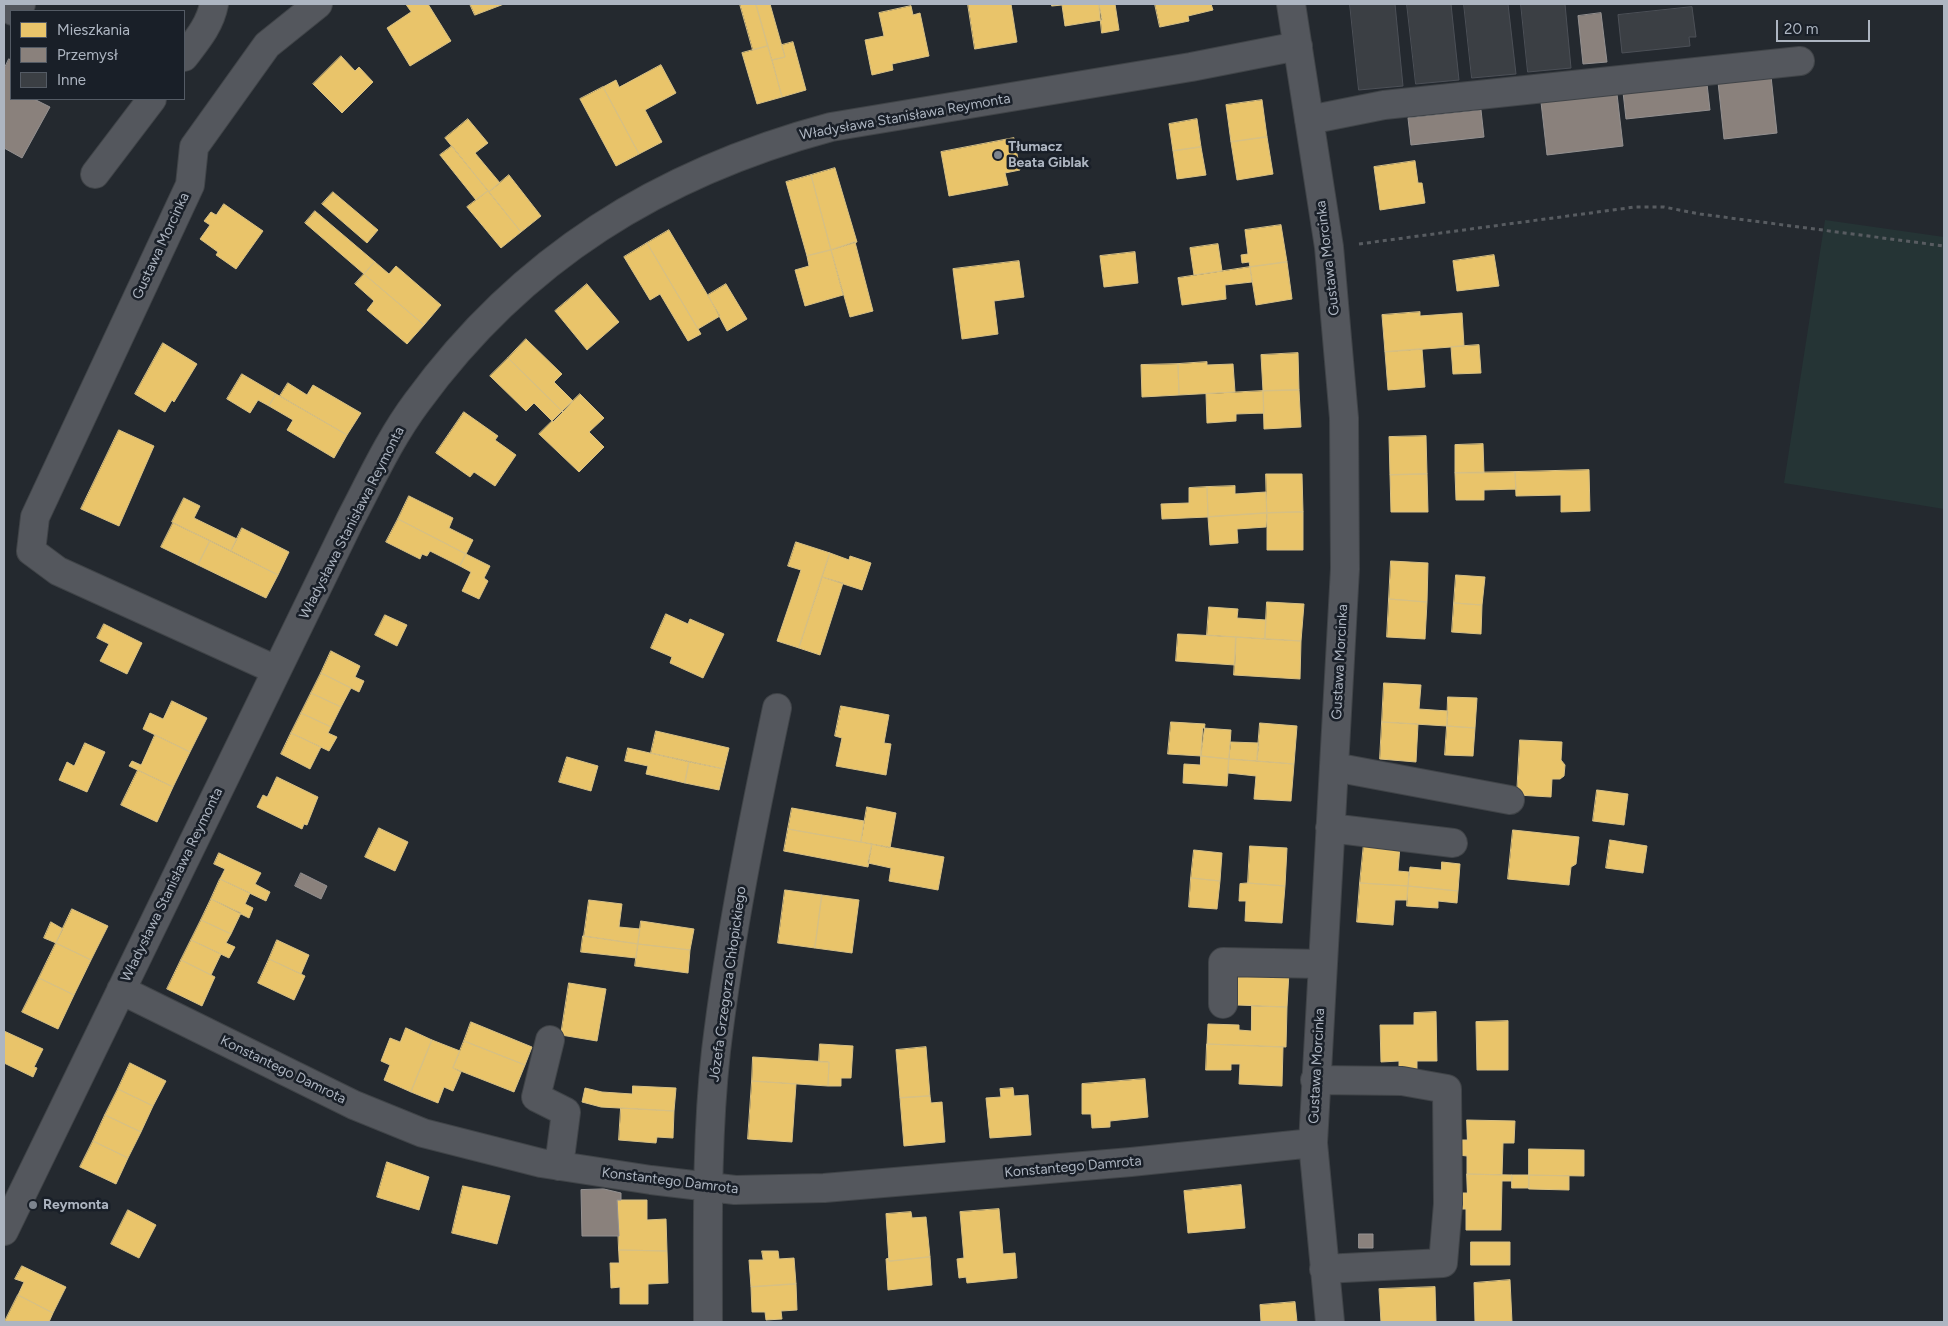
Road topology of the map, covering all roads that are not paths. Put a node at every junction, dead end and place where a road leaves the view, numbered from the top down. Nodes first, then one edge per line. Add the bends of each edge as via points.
1 (214, 4) edge
2 (318, 4) edge
3 (1291, 4) edge
4 (1298, 46) junction
5 (185, 56) edge
6 (1800, 61) dead end
7 (151, 100) edge
8 (1309, 120) junction
9 (95, 174) dead end
10 (276, 670) junction
11 (777, 708) dead end
12 (1334, 767) junction
13 (1510, 800) dead end
14 (1330, 828) junction
15 (1453, 843) dead end
16 (1322, 964) junction
17 (121, 990) junction
18 (1223, 1004) dead end
19 (550, 1040) dead end
20 (1315, 1080) junction
21 (1313, 1143) junction
22 (559, 1166) junction
23 (707, 1186) junction
24 (4, 1230) edge
25 (1324, 1269) junction
26 (708, 1322) edge
27 (1330, 1322) edge

1 - 5 street via 206,28
2 - 10 street, Gustawa Morcinka via 267,45 194,146 190,184 35,517 31,551 58,571
3 - 4 street, Gustawa Morcinka
4 - 8 street, Gustawa Morcinka
4 - 10 street, Władysława Stanisława Reymonta via 831,127 734,158 678,182 590,232 500,306 416,403 350,520
6 - 8 street via 1384,104
7 - 9 street
8 - 12 street, Gustawa Morcinka via 1329,247 1344,418 1345,569
10 - 17 street, Władysława Stanisława Reymonta
11 - 23 street, Józefa Grzegorza Chłopickiego via 735,923 716,1051
12 - 13 street
12 - 14 street, Gustawa Morcinka
14 - 15 street
14 - 16 street, Gustawa Morcinka
16 - 18 street via 1223,962
16 - 20 street, Gustawa Morcinka
17 - 22 street, Konstantego Damrota via 354,1105 423,1133
17 - 24 street, Władysława Stanisława Reymonta
19 - 22 street via 536,1097 566,1112
20 - 21 street, Gustawa Morcinka
20 - 25 street via 1402,1081 1446,1089 1448,1204 1443,1263
21 - 23 street, Konstantego Damrota via 824,1188 735,1190
21 - 25 street, Gustawa Morcinka
22 - 23 street, Konstantego Damrota
23 - 26 street, Józefa Grzegorza Chłopickiego
25 - 27 street, Gustawa Morcinka

